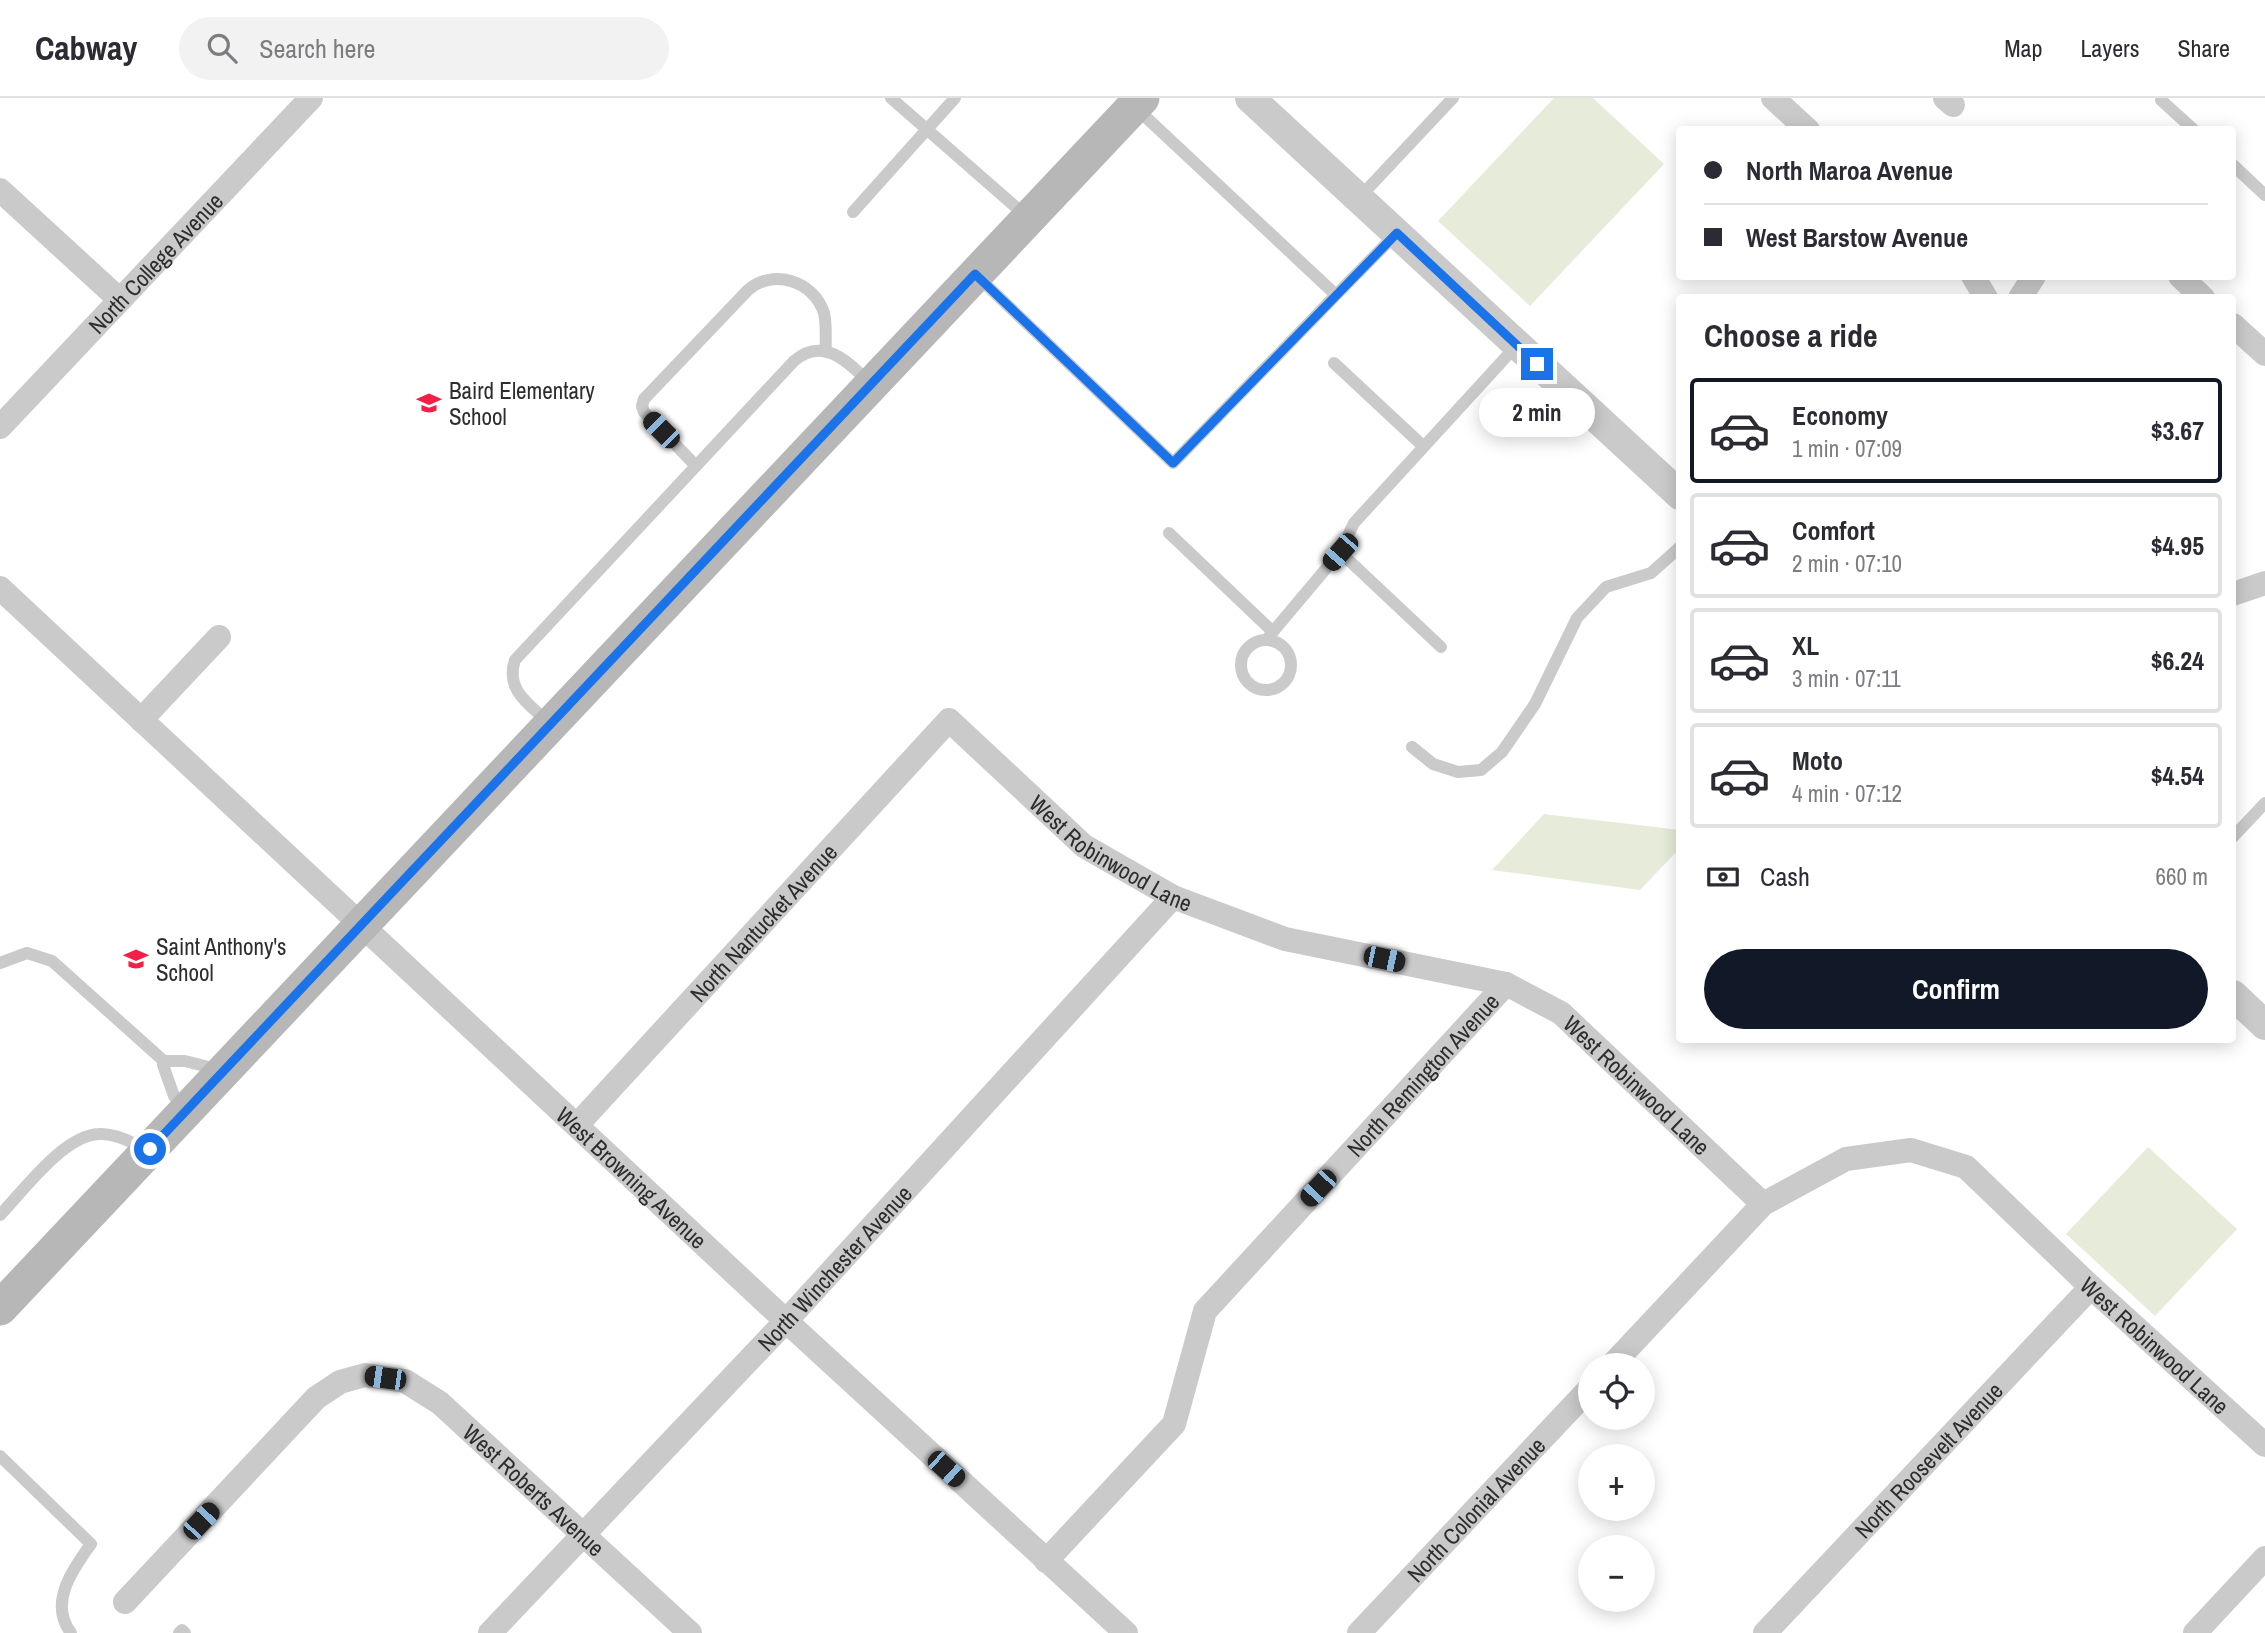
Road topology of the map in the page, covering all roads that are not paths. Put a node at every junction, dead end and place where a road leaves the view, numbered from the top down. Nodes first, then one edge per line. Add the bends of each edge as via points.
1 (310, 98) edge
2 (891, 98) edge
3 (955, 98) edge
4 (1251, 98) edge
5 (1453, 98) edge
6 (1773, 98) edge
7 (2161, 100) edge
8 (1138, 102) edge
9 (1804, 126) edge
10 (2190, 126) edge
11 (927, 129) junction
12 (2236, 168) edge
13 (0, 190) edge
14 (2265, 194) edge
15 (1359, 198) junction
16 (853, 212) dead end
17 (1028, 219) junction
18 (1397, 233) junction
19 (975, 274) junction
20 (2184, 280) edge
21 (2199, 294) edge
22 (1336, 295) junction
23 (120, 300) junction
24 (2236, 328) edge
25 (1517, 345) junction
26 (826, 352) junction
27 (2265, 354) edge
28 (1335, 363) dead end
29 (872, 384) junction
30 (0, 427) edge
31 (1423, 446) junction
32 (696, 466) junction
33 (1676, 491) edge
34 (1169, 533) dead end
35 (1676, 551) edge
36 (1340, 552) junction
37 (2265, 583) edge
38 (0, 588) edge
39 (2236, 593) edge
40 (1269, 635) junction
41 (219, 637) dead end
42 (1441, 647) dead end
43 (949, 719) joint
44 (141, 720) junction
45 (551, 724) junction
46 (1412, 747) dead end
47 (2265, 803) edge
48 (2236, 834) edge
49 (1173, 897) junction
50 (362, 924) junction
51 (0, 963) edge
52 (1506, 984) junction
53 (2236, 998) edge
54 (2265, 1025) edge
55 (165, 1062) junction
56 (224, 1071) junction
57 (185, 1112) junction
58 (578, 1125) junction
59 (150, 1149) junction
60 (1763, 1204) junction
61 (0, 1215) edge
62 (2091, 1287) junction
63 (0, 1308) edge
64 (786, 1321) junction
65 (1623, 1353) edge
66 (1578, 1401) edge
67 (2265, 1445) edge
68 (0, 1456) edge
69 (582, 1535) junction
70 (2265, 1558) edge
71 (1046, 1561) junction
72 (125, 1602) dead end
73 (71, 1633) edge
74 (179, 1633) edge
75 (185, 1633) edge
76 (490, 1633) edge
77 (690, 1633) edge
78 (1126, 1633) edge
79 (1359, 1633) edge
80 (1765, 1633) edge
81 (2194, 1633) edge

1 - 23 street, North College Avenue
2 - 11 lane
3 - 11 lane
4 - 15 street
5 - 15 lane
6 - 9 street
7 - 10 lane
8 - 17 main road
8 - 22 lane
11 - 16 lane
11 - 17 lane
12 - 14 lane
13 - 23 street
15 - 18 street
17 - 19 main road
18 - 22 lane
18 - 25 street
19 - 22 lane via 1173,463
19 - 29 main road
20 - 21 street
23 - 30 street, North College Avenue
24 - 27 street
25 - 31 lane
25 - 33 street
26 - 29 lane via 842,357
26 - 32 lane via 801,355
26 - 32 lane via 824,313 805,288 773,278 748,290 644,399 644,412
28 - 31 lane
29 - 45 main road
31 - 36 lane via 1354,523
32 - 45 lane via 515,660 512,677 517,692
34 - 40 lane
35 - 46 lane via 1651,573 1606,587 1577,618 1535,704 1502,752 1481,770 1458,772 1433,764
36 - 40 lane
36 - 42 lane
37 - 39 street
38 - 44 street, West Browning Avenue
40 - 40 lane via 1288,652 1292,668 1278,688 1262,690 1247,683 1241,659 1251,645
41 - 44 street
43 - 49 street, West Robinwood Lane via 1084,846
43 - 58 street, North Nantucket Avenue
44 - 50 street, West Browning Avenue
45 - 50 main road
47 - 48 lane
49 - 52 street, West Robinwood Lane via 1285,939
49 - 64 street, North Winchester Avenue
50 - 56 main road
50 - 58 street, West Browning Avenue
51 - 55 lane via 27,953 52,961
52 - 60 street, West Robinwood Lane via 1561,1013
52 - 71 street, North Remington Avenue via 1205,1311 1174,1424
53 - 54 street
55 - 56 lane via 185,1061
55 - 57 lane via 165,1075
56 - 57 main road
57 - 59 main road
58 - 64 street, West Browning Avenue
59 - 61 lane via 109,1134 75,1140
59 - 63 main road
60 - 62 street, West Robinwood Lane via 1846,1159 1911,1150 1966,1167
60 - 65 street
62 - 67 street, West Robinwood Lane
62 - 80 street, North Roosevelt Avenue
64 - 69 street, North Winchester Avenue
64 - 71 street, West Browning Avenue
66 - 79 street, North Colonial Avenue
68 - 73 lane via 91,1544 72,1570 64,1591 62,1610
69 - 72 street, West Roberts Avenue via 440,1404 405,1381 365,1375 340,1382 316,1398
69 - 76 street, North Winchester Avenue
69 - 77 street, West Roberts Avenue
70 - 81 street
71 - 78 street, West Browning Avenue
74 - 75 lane

